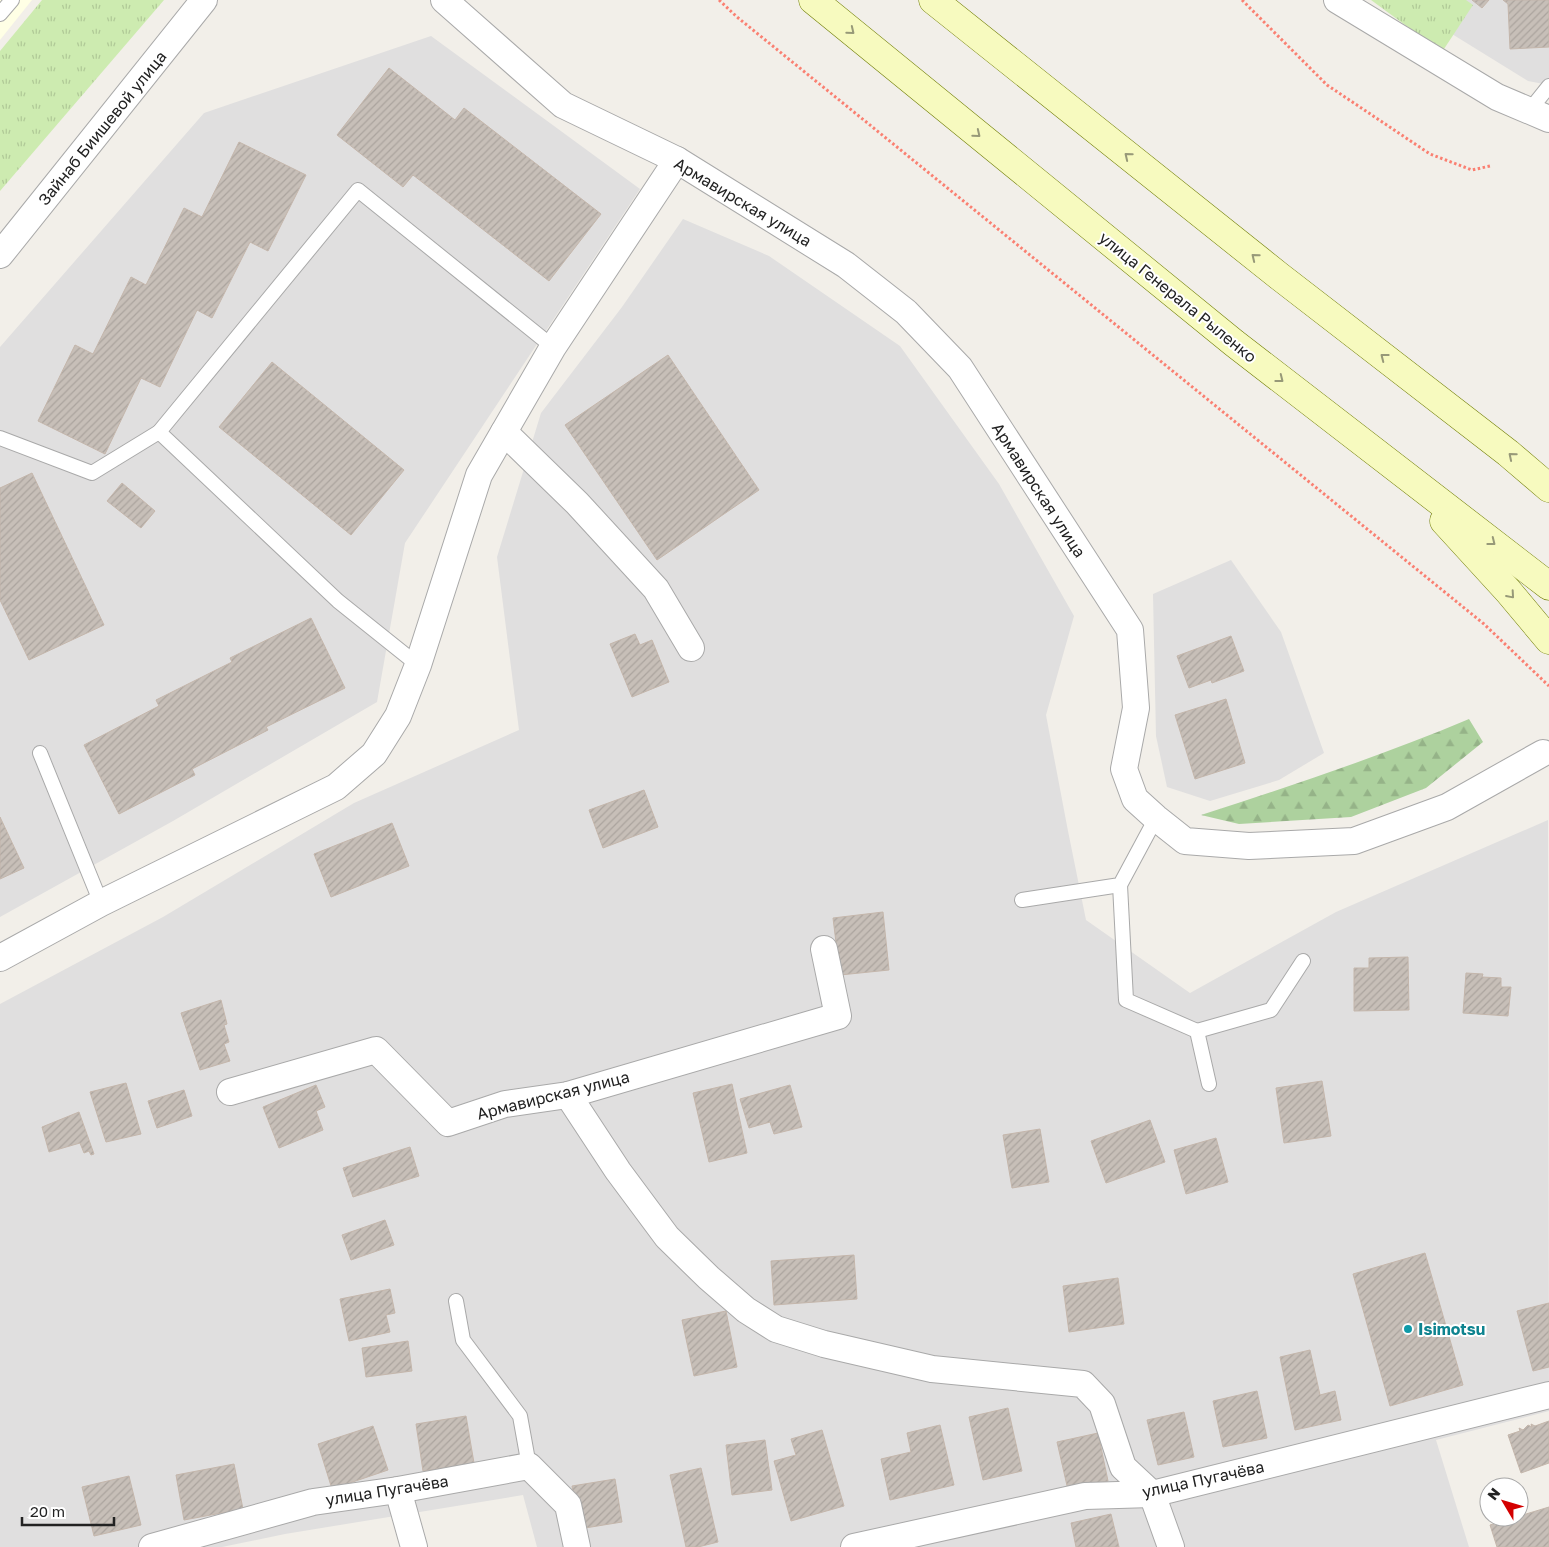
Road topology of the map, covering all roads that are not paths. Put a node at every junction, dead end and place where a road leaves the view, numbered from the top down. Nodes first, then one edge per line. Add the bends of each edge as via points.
1 (12, 0) edge
2 (204, 0) edge
3 (444, 0) edge
4 (813, 0) edge
5 (933, 0) edge
6 (1337, 0) edge
7 (0, 14) edge
8 (1549, 86) edge
9 (1539, 115) edge
10 (677, 160) junction
11 (0, 255) edge
12 (554, 348) junction
13 (158, 432) junction
14 (504, 432) junction
15 (0, 438) edge
16 (1396, 468) junction
17 (1549, 488) edge
18 (1549, 586) edge
19 (1549, 640) edge
20 (691, 648) dead end
21 (418, 665) junction
22 (1543, 752) dead end
23 (40, 753) dead end
24 (1156, 818) junction
25 (1120, 884) junction
26 (1022, 900) dead end
27 (102, 904) junction
28 (824, 949) dead end
29 (0, 958) edge
30 (1303, 961) dead end
31 (1197, 1030) junction
32 (1209, 1084) dead end
33 (230, 1092) dead end
34 (568, 1095) junction
35 (456, 1301) dead end
36 (1549, 1395) edge
37 (529, 1466) junction
38 (398, 1490) junction
39 (1152, 1494) junction
40 (152, 1547) edge
41 (414, 1547) edge
42 (577, 1547) edge
43 (854, 1547) edge
44 (1171, 1547) edge

1 - 7 lane
2 - 11 street, Зайнаб Биишевой улица
3 - 10 street, Армавирская улица via 563,105
4 -> 16 main road, улица Генерала Рыленко via 1234,343
17 -> 5 main road
6 - 9 street via 1497,97
8 - 9 lane
10 - 12 street
10 - 24 street, Армавирская улица via 846,265 906,312 960,368 1130,630 1136,708 1124,770 1135,798
12 - 13 lane via 358,190
12 - 14 street
13 - 15 lane via 92,473
13 - 21 lane via 338,600
14 - 20 street via 656,589
14 - 21 street via 479,475
16 -> 18 main road, улица Генерала Рыленко
16 -> 19 main road
21 - 27 street via 398,716 374,754 336,788
22 - 24 street, Армавирская улица via 1447,807 1354,841 1249,846 1185,841
23 - 27 lane
24 - 25 lane
25 - 26 lane
25 - 31 lane via 1126,1000
27 - 29 street
28 - 34 street, Армавирская улица via 838,1016
30 - 31 lane via 1271,1010
31 - 32 lane
33 - 34 street, Армавирская улица via 376,1050 448,1124 505,1104
34 - 39 street via 667,1237 746,1310 776,1330 932,1369 1083,1384 1102,1404 1123,1467
35 - 37 lane via 463,1340 520,1416
36 - 39 street, улица Пугачёва
37 - 38 street, улица Пугачёва
37 - 42 street via 568,1505
38 - 40 street, улица Пугачёва via 313,1502
38 - 41 street
39 - 43 street, улица Пугачёва via 1085,1496
39 - 44 street

